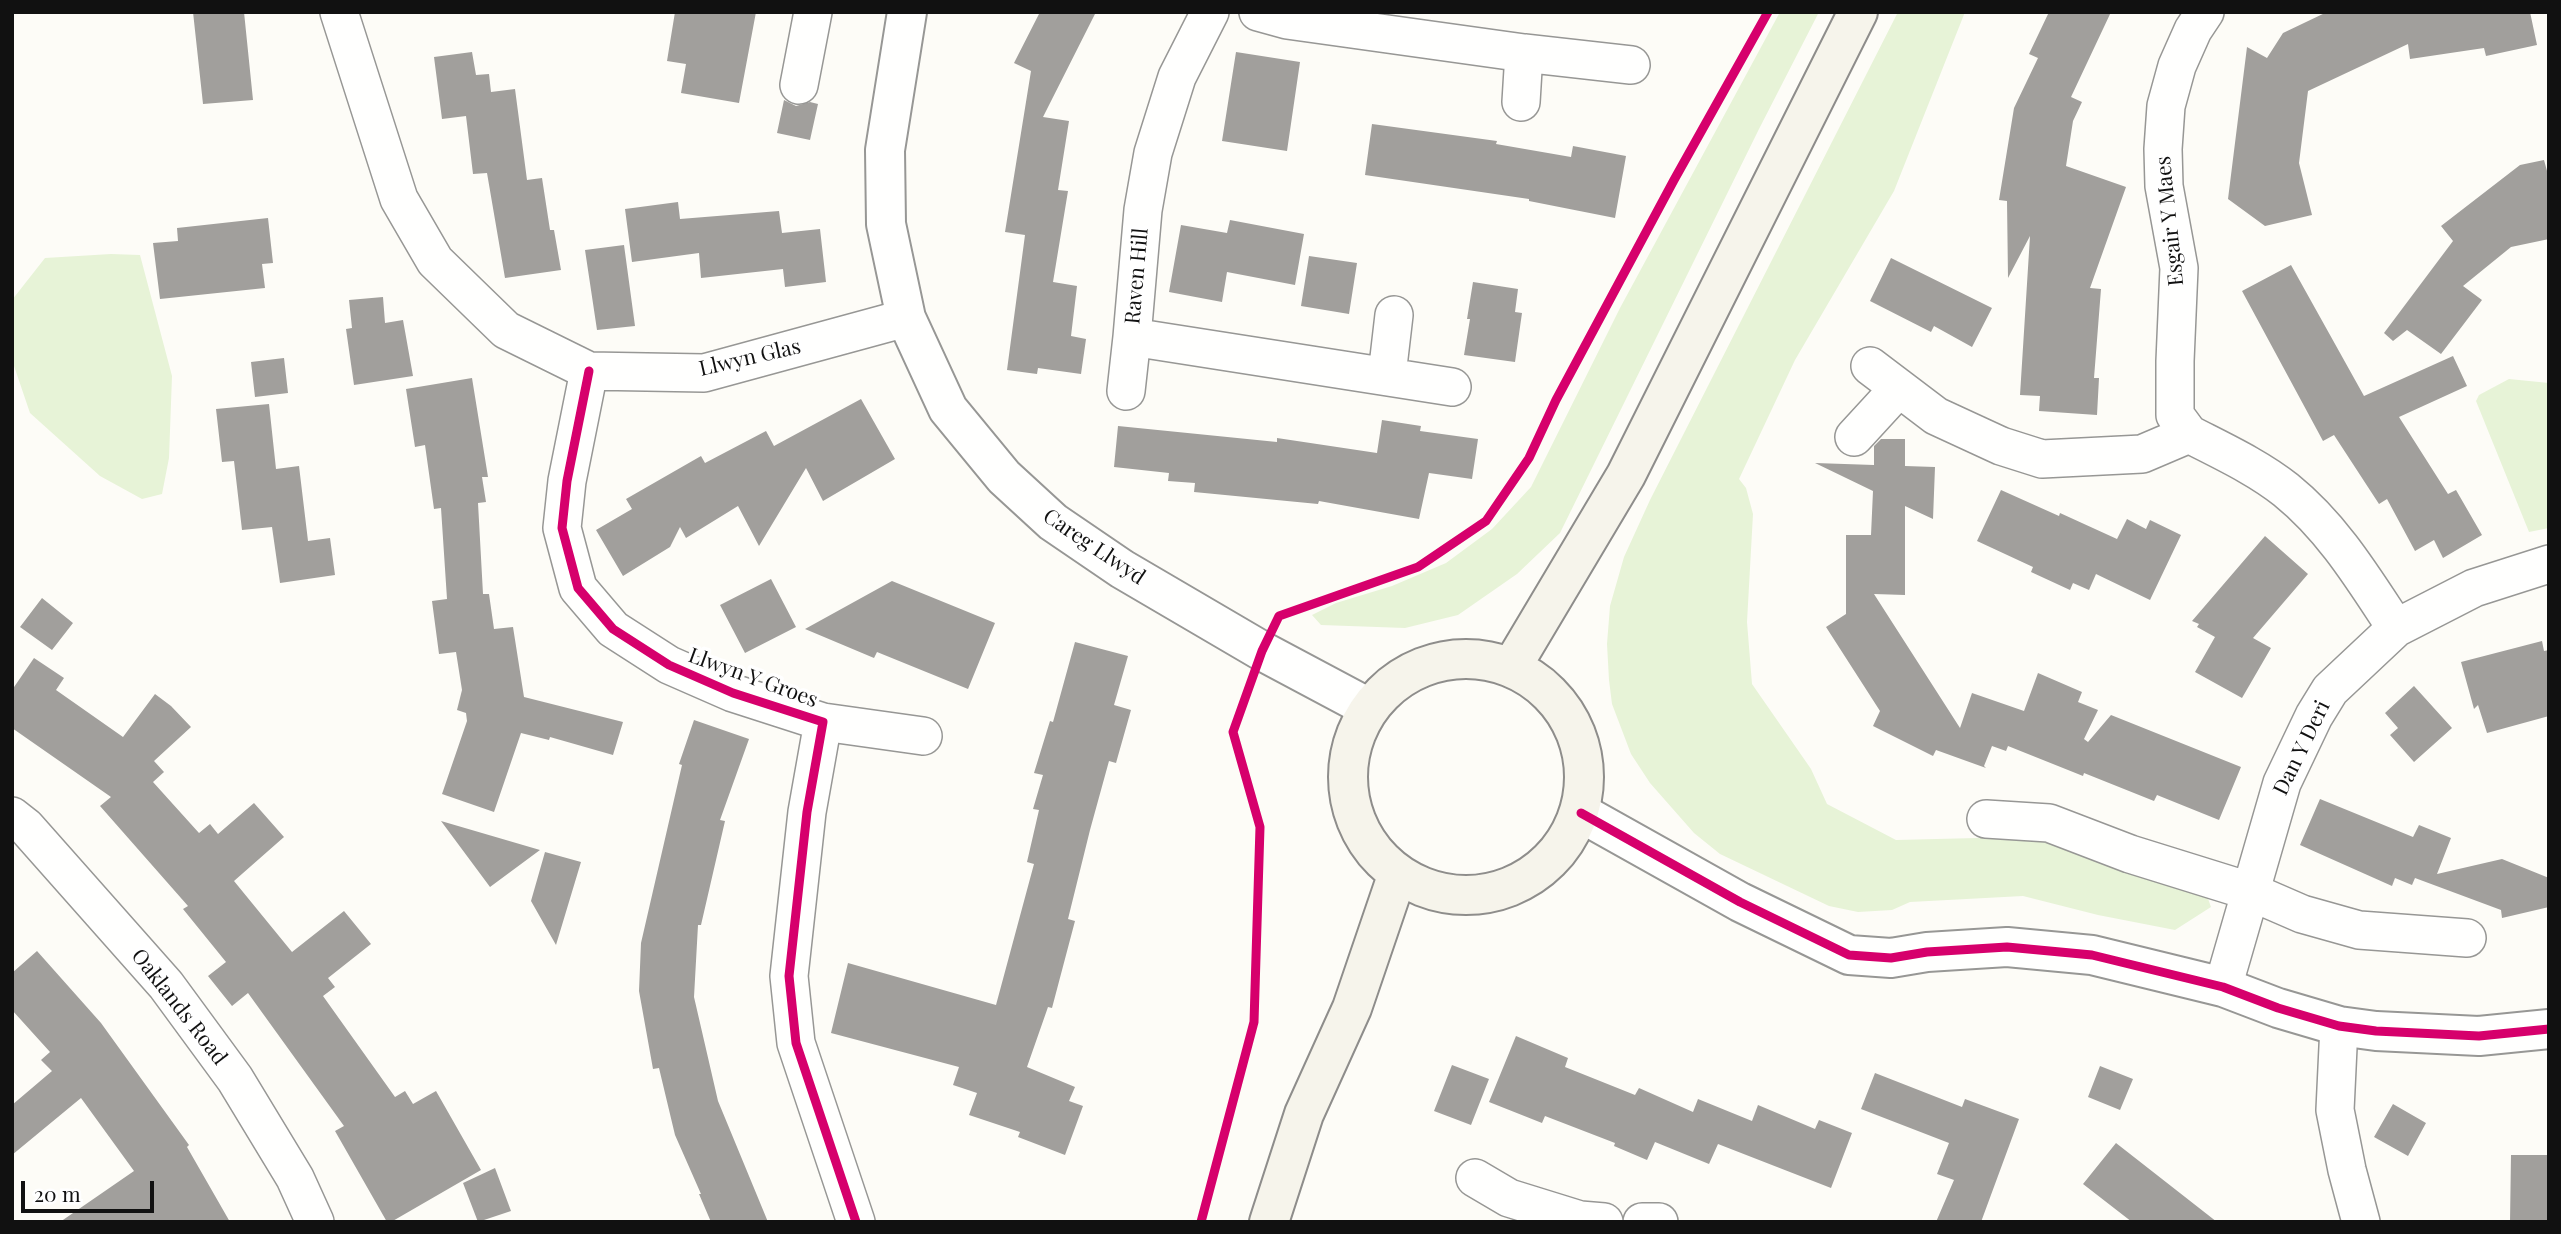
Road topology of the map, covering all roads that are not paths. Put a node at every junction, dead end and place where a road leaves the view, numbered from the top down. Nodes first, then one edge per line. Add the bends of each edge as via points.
1 (339, 12) edge
2 (813, 12) edge
3 (907, 12) edge
4 (1210, 12) edge
5 (1258, 12) edge
6 (1858, 12) edge
7 (2205, 12) edge
8 (1524, 53) junction
9 (1631, 65) dead end
10 (799, 85) dead end
11 (1521, 102) dead end
12 (1394, 315) dead end
13 (906, 318) junction
14 (1132, 337) junction
15 (1870, 366) dead end
16 (589, 371) junction
17 (1387, 375) junction
18 (1452, 387) dead end
19 (1899, 388) junction
20 (1126, 391) dead end
21 (2189, 434) junction
22 (1854, 437) dead end
23 (2549, 564) edge
24 (2396, 628) junction
25 (1511, 668) junction
26 (1368, 708) junction
27 (823, 722) junction
28 (923, 736) dead end
29 (1581, 813) junction
30 (12, 816) edge
31 (1986, 819) dead end
32 (1397, 876) junction
33 (2249, 891) junction
34 (2467, 938) dead end
35 (2223, 987) junction
36 (2339, 1026) junction
37 (2549, 1028) edge
38 (1475, 1178) dead end
39 (315, 1222) edge
40 (856, 1222) edge
41 (1269, 1222) edge
42 (1604, 1222) edge
43 (1642, 1222) edge
44 (1659, 1222) edge
45 (2361, 1222) edge

1 - 16 street, Llwyn Glas via 399,199 435,261 506,330
2 - 10 street
3 - 13 street, Careg Llwyd via 885,150 886,224
4 - 14 street, Raven Hill via 1177,77 1153,153
5 - 8 street
6 - 25 main road via 1626,475
7 - 21 street, Esgair Y Maes via 2177,66 2166,106 2163,149 2164,186 2179,268 2175,415
8 - 9 street
8 - 11 street
12 - 17 street
13 - 16 street, Llwyn Glas via 704,373
13 - 26 street, Careg Llwyd via 948,409 1003,477 1053,523 1122,569
14 - 17 street, Raven Hill
14 - 20 street
15 - 19 street
16 - 27 street, Llwyn Y Groes via 562,528 578,588 613,629 670,665 733,693
17 - 18 street, Raven Hill
19 - 21 street via 1936,416 2001,446 2042,458 2141,454
19 - 22 street
21 - 24 street via 2286,490 2313,515 2334,537
23 - 24 street, Dan Y Deri via 2474,588
24 - 33 street, Dan Y Deri via 2330,690 2314,716 2281,783
25 - 26 main road via 1468,658 1436,662 1398,679
25 - 29 main road via 1543,687 1569,720 1581,750 1585,780
26 - 32 main road via 1351,744 1346,774 1352,815 1368,846
27 - 28 street, Llwyn Y Groes
27 - 40 street, Llwyn Y Groes via 807,812 789,976 796,1042
29 - 32 main road via 1566,842 1538,872 1500,891 1451,896
29 - 35 street via 1740,902 1849,955 1891,958 1927,951 2007,947 2092,955
30 - 39 street, Oaklands Road via 166,985 235,1079 295,1178
31 - 33 street via 2049,823
32 - 41 main road via 1352,1008 1304,1114
33 - 34 street via 2302,914 2359,930
33 - 35 street, Dan Y Deri
35 - 36 street
36 - 37 street via 2479,1036
36 - 45 street via 2335,1110
38 - 42 street via 1509,1198 1580,1220
43 - 44 street

